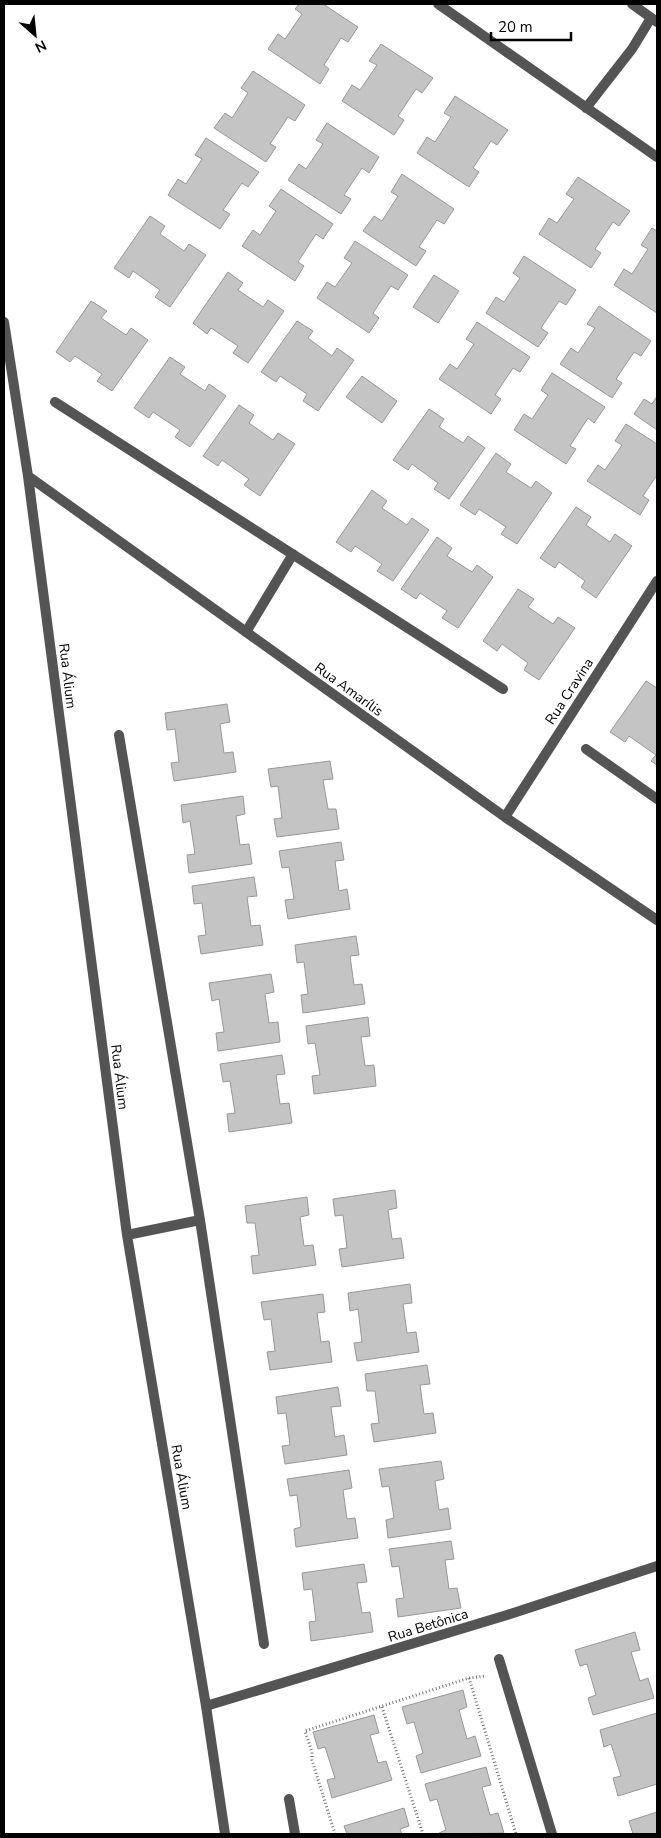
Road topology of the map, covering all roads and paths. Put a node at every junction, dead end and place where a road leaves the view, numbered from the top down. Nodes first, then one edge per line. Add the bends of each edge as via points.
1 (438, 4) edge
2 (632, 4) edge
3 (654, 20) edge
4 (586, 108) junction
5 (657, 157) edge
6 (4, 322) edge
7 (55, 402) dead end
8 (28, 476) junction
9 (293, 554) junction
10 (657, 581) edge
11 (246, 632) junction
12 (503, 689) dead end
13 (119, 735) dead end
14 (586, 749) dead end
15 (657, 799) edge
16 (505, 817) junction
17 (657, 920) edge
18 (200, 1220) junction
19 (127, 1235) junction
20 (657, 1566) edge
21 (264, 1644) dead end
22 (499, 1659) dead end
23 (503, 1674) junction
24 (469, 1678) junction
25 (206, 1706) junction
26 (382, 1707) junction
27 (289, 1799) dead end
28 (225, 1834) edge
29 (295, 1834) edge
30 (336, 1834) edge
31 (423, 1834) edge
32 (516, 1834) edge
33 (552, 1834) edge

1 - 4 street
2 - 3 street
3 - 4 street
4 - 5 street
6 - 8 street, Rua Álium
7 - 9 street
8 - 11 street, Rua Amarílis
8 - 19 street, Rua Álium
9 - 11 street
9 - 12 street
10 - 16 street, Rua Cravina
11 - 16 street, Rua Amarílis
13 - 18 street
14 - 15 street
16 - 17 street, Rua Amarílis
18 - 19 street
18 - 21 street
19 - 25 street, Rua Álium
20 - 25 street, Rua Betônica via 506,1616
22 - 23 street
23 - 24 path
23 - 33 street
24 - 26 path
24 - 32 path
25 - 28 street, Rua Álium
26 - 30 path via 305,1731
26 - 31 path
27 - 29 street

